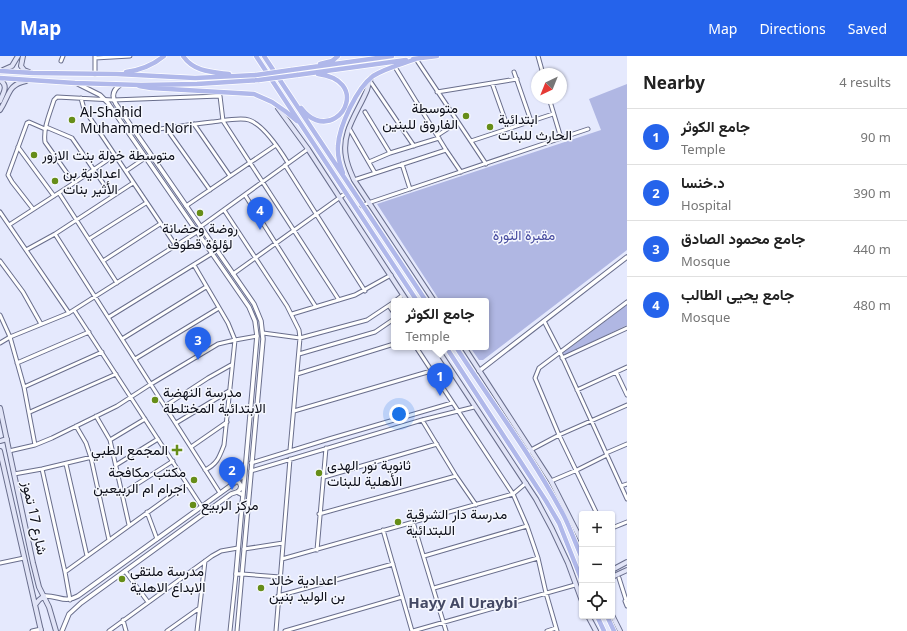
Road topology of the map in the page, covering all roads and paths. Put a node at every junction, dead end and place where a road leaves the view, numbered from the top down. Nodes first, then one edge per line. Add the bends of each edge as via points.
1 (18, 56) edge
2 (23, 56) edge
3 (63, 56) edge
4 (130, 56) edge
5 (164, 56) edge
6 (183, 56) edge
7 (264, 56) edge
8 (338, 56) edge
9 (392, 56) edge
10 (437, 56) edge
11 (538, 56) edge
12 (95, 57) edge
13 (256, 57) edge
14 (416, 59) junction
15 (61, 61) dead end
16 (395, 67) junction
17 (541, 68) edge
18 (304, 69) junction
19 (0, 71) edge
20 (514, 72) dead end
21 (32, 73) junction
22 (95, 74) junction
23 (117, 74) junction
24 (312, 74) junction
25 (238, 75) junction
26 (257, 77) junction
27 (0, 79) edge
28 (517, 79) junction
29 (32, 80) junction
30 (370, 80) junction
31 (75, 83) junction
32 (492, 83) junction
33 (123, 84) junction
34 (134, 85) junction
35 (437, 92) junction
36 (290, 95) junction
37 (81, 98) junction
38 (105, 100) junction
39 (113, 100) junction
40 (0, 101) edge
41 (272, 102) junction
42 (550, 104) edge
43 (0, 110) edge
44 (365, 112) dead end
45 (553, 114) junction
46 (223, 121) junction
47 (531, 121) junction
48 (458, 122) junction
49 (194, 124) junction
50 (45, 128) junction
51 (166, 128) junction
52 (303, 128) junction
53 (349, 128) junction
54 (508, 128) junction
55 (588, 129) dead end
56 (135, 132) junction
57 (438, 137) junction
58 (561, 138) junction
59 (471, 141) junction
60 (276, 145) junction
61 (414, 146) junction
62 (18, 147) junction
63 (308, 149) junction
64 (446, 150) junction
65 (390, 153) junction
66 (115, 155) junction
67 (145, 158) junction
68 (369, 162) junction
69 (250, 163) junction
70 (287, 164) junction
71 (402, 164) junction
72 (486, 164) junction
73 (93, 170) junction
74 (126, 171) junction
75 (461, 172) junction
76 (375, 173) junction
77 (230, 176) junction
78 (354, 180) junction
79 (262, 182) junction
80 (74, 183) junction
81 (133, 183) junction
82 (348, 184) junction
83 (410, 189) junction
84 (210, 190) junction
85 (58, 193) junction
86 (346, 193) junction
87 (245, 195) junction
88 (54, 196) junction
89 (112, 196) junction
90 (340, 197) junction
91 (368, 202) junction
92 (146, 203) junction
93 (186, 206) junction
94 (362, 206) junction
95 (33, 210) junction
96 (224, 210) junction
97 (0, 212) edge
98 (316, 214) junction
99 (185, 215) junction
100 (194, 218) junction
101 (77, 220) junction
102 (160, 224) junction
103 (9, 225) junction
104 (200, 227) junction
105 (294, 230) junction
106 (197, 232) junction
107 (56, 234) junction
108 (89, 239) junction
109 (276, 243) junction
110 (176, 246) junction
111 (26, 250) junction
112 (211, 254) junction
113 (627, 257) edge
114 (255, 258) junction
115 (0, 261) edge
116 (103, 261) junction
117 (194, 265) junction
118 (415, 272) junction
119 (232, 274) junction
120 (391, 276) junction
121 (410, 276) junction
122 (230, 280) junction
123 (117, 283) junction
124 (239, 284) junction
125 (206, 287) junction
126 (365, 291) junction
127 (403, 295) junction
128 (95, 296) junction
129 (400, 298) edge
130 (405, 298) edge
131 (415, 298) edge
132 (424, 298) edge
133 (432, 298) edge
134 (339, 300) junction
135 (627, 302) edge
136 (389, 306) joint
137 (316, 307) junction
138 (219, 308) junction
139 (391, 309) edge
140 (74, 310) junction
141 (69, 313) junction
142 (292, 314) junction
143 (0, 315) edge
144 (109, 317) junction
145 (391, 321) edge
146 (544, 321) junction
147 (41, 324) junction
148 (627, 328) edge
149 (89, 332) junction
150 (263, 333) junction
151 (257, 336) junction
152 (10, 337) junction
153 (300, 338) junction
154 (122, 339) junction
155 (234, 340) junction
156 (0, 343) edge
157 (391, 345) edge
158 (418, 350) edge
159 (438, 350) edge
160 (448, 350) edge
161 (458, 350) edge
162 (466, 350) edge
163 (102, 352) junction
164 (560, 352) junction
165 (299, 354) junction
166 (562, 358) junction
167 (135, 359) junction
168 (17, 363) junction
169 (231, 365) junction
170 (627, 366) edge
171 (431, 371) junction
172 (472, 371) junction
173 (479, 371) junction
174 (616, 372) junction
175 (116, 374) junction
176 (297, 374) junction
177 (465, 376) junction
178 (151, 384) junction
179 (24, 387) junction
180 (229, 390) junction
181 (576, 390) junction
182 (627, 395) edge
183 (131, 397) junction
184 (452, 403) junction
185 (627, 405) edge
186 (165, 406) junction
187 (474, 407) junction
188 (0, 408) edge
189 (457, 410) junction
190 (251, 411) junction
191 (294, 411) junction
192 (30, 412) junction
193 (256, 412) junction
194 (96, 416) junction
195 (145, 419) junction
196 (422, 420) junction
197 (591, 421) junction
198 (227, 422) junction
199 (176, 423) junction
200 (76, 426) junction
201 (560, 435) junction
202 (7, 439) junction
203 (158, 439) junction
204 (329, 439) junction
205 (110, 440) junction
206 (0, 441) edge
207 (437, 444) junction
208 (627, 444) edge
209 (35, 445) junction
210 (331, 446) junction
211 (190, 447) junction
212 (326, 448) junction
213 (290, 450) junction
214 (531, 450) junction
215 (0, 451) edge
216 (9, 452) junction
217 (113, 452) junction
218 (281, 453) junction
219 (526, 453) junction
220 (606, 454) junction
221 (0, 457) edge
222 (91, 458) junction
223 (290, 459) junction
224 (173, 461) junction
225 (282, 462) junction
226 (252, 463) junction
227 (66, 464) junction
228 (116, 465) junction
229 (42, 469) junction
230 (205, 470) junction
231 (577, 470) junction
232 (251, 472) junction
233 (14, 474) junction
234 (245, 474) junction
235 (456, 476) junction
236 (324, 478) junction
237 (237, 481) junction
238 (551, 481) junction
239 (526, 483) junction
240 (187, 484) junction
241 (627, 484) edge
242 (621, 486) junction
243 (237, 492) junction
244 (122, 493) junction
245 (220, 493) junction
246 (513, 494) junction
247 (243, 495) junction
248 (554, 498) junction
249 (627, 499) edge
250 (546, 501) junction
251 (476, 505) junction
252 (202, 507) junction
253 (596, 511) edge
254 (147, 512) junction
255 (319, 514) junction
256 (413, 522) junction
257 (627, 522) edge
258 (129, 525) junction
259 (527, 526) junction
260 (615, 527) edge
261 (383, 530) junction
262 (579, 536) edge
263 (157, 539) junction
264 (109, 540) junction
265 (283, 543) junction
266 (238, 548) junction
267 (579, 548) edge
268 (244, 549) junction
269 (317, 550) junction
270 (87, 556) junction
271 (424, 556) junction
272 (24, 558) junction
273 (538, 558) junction
274 (282, 559) junction
275 (205, 561) junction
276 (573, 561) junction
277 (627, 562) edge
278 (0, 563) edge
279 (568, 563) junction
280 (393, 564) junction
281 (615, 568) edge
282 (627, 570) edge
283 (125, 571) junction
284 (65, 572) junction
285 (236, 574) junction
286 (242, 574) junction
287 (579, 574) edge
288 (615, 576) edge
289 (280, 577) junction
290 (619, 578) dead end
291 (575, 585) junction
292 (434, 588) junction
293 (546, 593) junction
294 (579, 594) edge
295 (44, 596) junction
296 (278, 596) junction
297 (402, 597) junction
298 (70, 600) junction
299 (626, 600) edge
300 (148, 602) junction
301 (35, 606) junction
302 (627, 606) edge
303 (198, 609) junction
304 (590, 619) edge
305 (598, 619) edge
306 (608, 619) edge
307 (614, 619) edge
308 (123, 620) junction
309 (444, 623) junction
310 (41, 630) edge
311 (557, 630) edge
312 (32, 631) edge
313 (56, 631) edge
314 (62, 631) edge
315 (109, 631) edge
316 (126, 631) edge
317 (167, 631) edge
318 (196, 631) edge
319 (230, 631) edge
320 (237, 631) edge
321 (276, 631) edge
322 (284, 631) edge
323 (413, 631) edge
324 (446, 631) edge
325 (547, 631) edge
326 (596, 631) edge
327 (604, 631) edge
328 (614, 631) edge
329 (620, 631) edge

1 - 19 main road via 12,66
2 - 21 main road via 22,67
3 - 15 street
4 - 12 street
5 - 23 highway via 146,68
6 - 25 highway via 198,69
7 - 36 highway
8 - 18 highway
9 - 18 highway
10 - 14 highway
11 - 17 street
12 - 22 street
13 - 52 highway
14 - 16 highway
14 - 24 highway
14 - 35 street
16 - 30 highway via 382,71
16 - 57 street
18 - 26 highway, bridge
19 - 21 highway
20 - 28 street
21 - 22 highway
22 - 23 highway
23 - 25 highway via 196,78
24 - 26 highway, bridge
24 - 36 highway via 328,76 344,88 347,100 341,113 332,119 317,120 306,113
25 - 26 highway
26 - 34 highway via 197,84
27 - 29 highway
27 - 40 main road via 5,84
28 - 32 street
28 - 47 street
29 - 31 highway
29 - 43 main road via 14,85
30 - 53 main road
30 - 61 street
30 - 82 highway via 353,103 340,133 338,155
31 - 33 highway
31 - 38 street
32 - 35 street
32 - 54 street
33 - 34 highway
33 - 39 street via 115,90
34 - 41 highway via 248,93
35 - 48 street
36 - 82 highway
37 - 38 street
37 - 50 street via 57,97
37 - 66 street via 84,109
38 - 39 street
38 - 67 street
39 - 46 street via 220,96
39 - 56 street
41 - 52 highway via 285,110
41 - 63 main road
42 - 45 street
44 - 65 street
45 - 47 street
45 - 58 street
46 - 49 street
46 - 60 street via 251,120
46 - 69 street
47 - 54 street
48 - 57 street
48 - 59 street
49 - 51 street
49 - 77 street
50 - 62 street via 26,123
50 - 73 street via 72,138
50 - 80 street via 45,142
51 - 56 street
51 - 84 street
52 - 86 highway
53 - 68 street
53 - 78 main road via 345,156
54 - 59 street
55 - 58 street
56 - 93 street
57 - 61 street
57 - 64 street
58 - 72 street
59 - 72 street
60 - 69 street
60 - 70 street
61 - 65 street
62 - 88 street
62 - 95 street via 8,175
63 - 70 street
63 - 90 main road
64 - 71 street
64 - 75 street
65 - 68 street
66 - 73 street
66 - 74 street
67 - 74 street
67 - 99 street
68 - 76 street
69 - 77 street
69 - 79 street
70 - 79 street
70 - 98 street
71 - 76 street
71 - 83 street
72 - 75 street
73 - 80 street
73 - 89 street
74 - 81 street
75 - 83 street
76 - 78 street
77 - 84 street
78 - 91 main road
79 - 87 street
79 - 105 street
80 - 85 street
81 - 89 street
81 - 92 street
82 - 94 highway
83 - 91 street
84 - 93 street
85 - 88 street
85 - 101 street
86 - 90 street
86 - 131 highway
87 - 96 street
87 - 109 street
88 - 95 street
89 - 101 street
90 - 98 street
90 - 120 main road
91 - 94 street
91 - 118 main road
92 - 102 street
92 - 108 street
93 - 100 street
94 - 121 highway
95 - 103 street
96 - 104 street
96 - 114 street
97 - 103 street
98 - 105 street
98 - 126 street
99 - 100 street via 188,212
99 - 106 street
100 - 104 street
101 - 107 street
101 - 108 street
102 - 110 street
102 - 116 street
103 - 111 street
104 - 119 street
105 - 109 street
105 - 134 street
106 - 110 street
106 - 112 street
107 - 111 street
107 - 128 street
108 - 116 street
109 - 114 street
109 - 137 street
110 - 123 street
111 - 141 street
112 - 117 street
112 - 122 street
113 - 146 street
114 - 119 street
114 - 142 street
115 - 147 street via 23,292
116 - 123 street
117 - 125 street
117 - 144 street
118 - 121 highway
118 - 133 main road
119 - 124 street
120 - 126 street
120 - 127 main road
121 - 132 highway
122 - 124 street via 236,286
122 - 151 street via 251,311
123 - 128 street
124 - 150 street via 257,310
125 - 138 street
125 - 154 street
126 - 134 street
127 - 129 street
127 - 130 main road
128 - 140 street
128 - 144 street
134 - 137 street
135 - 164 street
136 - 139 street
136 - 153 street via 367,320
137 - 142 street
138 - 155 street
138 - 167 street
140 - 141 street
140 - 149 street
141 - 147 street
142 - 153 street
143 - 152 street
144 - 154 street
145 - 165 street via 375,332
146 - 164 street
146 - 173 street
147 - 152 street
148 - 166 street
149 - 163 street
149 - 168 street
150 - 153 street
150 - 193 street
151 - 155 street
151 - 190 street
152 - 156 street
152 - 168 street
153 - 165 street
154 - 167 street
155 - 169 street
155 - 178 street via 209,348
157 - 176 street
158 - 171 street
159 - 187 main road
160 - 177 highway
161 - 172 highway
162 - 173 main road
163 - 175 street
163 - 179 street
164 - 166 street
164 - 201 street via 539,368 535,378
165 - 176 street
166 - 181 street
167 - 178 street
168 - 179 street
169 - 180 street
169 - 186 street
170 - 174 street
171 - 184 street
171 - 191 street
172 - 177 highway
172 - 219 highway
173 - 214 main road
174 - 181 street
174 - 182 street
175 - 183 street
175 - 192 street
176 - 191 street
177 - 250 highway
178 - 183 street
178 - 186 street
179 - 192 street
180 - 198 street
180 - 199 street
181 - 197 street
183 - 194 street
183 - 195 street
184 - 189 street
184 - 204 street
185 - 197 street
186 - 199 street
187 - 189 street
187 - 239 main road
188 - 202 main road, شارع 17 تموز
189 - 196 street
189 - 246 street
190 - 193 street
190 - 234 street
191 - 213 street
192 - 209 street
193 - 226 street
194 - 200 street
194 - 205 street
195 - 203 street
195 - 205 street
196 - 207 street
196 - 210 street
197 - 201 street
197 - 220 street
198 - 211 street
198 - 230 street via 220,456 214,465
199 - 211 street
200 - 209 street
200 - 222 street
201 - 214 street
201 - 231 street
202 - 206 main road
202 - 216 main road, شارع 17 تموز
203 - 224 street
203 - 228 street
204 - 210 street
204 - 213 street
205 - 217 street
207 - 235 street
207 - 236 street
208 - 220 street
209 - 216 street
210 - 212 street
211 - 230 street
212 - 223 street
212 - 236 street
213 - 218 street
214 - 219 street
214 - 238 main road
215 - 221 main road, شارع 17 تموز
216 - 233 main road, شارع 17 تموز
217 - 222 street
217 - 228 street
218 - 225 street
218 - 226 street
219 - 248 highway
220 - 231 street
220 - 242 street
221 - 272 main road, شارع 17 تموز
222 - 227 street
222 - 264 street
223 - 225 street
223 - 265 street
224 - 240 street
224 - 244 street
225 - 232 street
226 - 232 street
227 - 229 street
227 - 270 street
228 - 244 street
229 - 233 street
229 - 284 street
230 - 245 street
231 - 238 street
231 - 253 street
232 - 268 street
233 - 295 main road, شارع 17 تموز via 33,563
234 - 237 street
234 - 247 street
235 - 251 street
235 - 255 street
236 - 255 street
237 - 243 street via 241,486
237 - 245 street
238 - 262 main road
239 - 246 street
239 - 279 main road
240 - 252 street
240 - 254 street
241 - 242 street
242 - 249 street
243 - 247 street
243 - 283 street
244 - 258 street
245 - 252 street
246 - 251 street
246 - 259 street
247 - 266 street
248 - 250 highway
248 - 267 highway
250 - 276 highway via 559,523
251 - 256 street
252 - 263 street
254 - 258 street
254 - 263 street
255 - 269 street
256 - 261 street
256 - 271 street
257 - 260 street
258 - 264 street
259 - 271 street
259 - 273 street
261 - 269 street
261 - 280 street
263 - 298 street
264 - 270 street
265 - 268 street
265 - 274 street
266 - 275 street via 221,552
266 - 285 street
268 - 286 street
269 - 274 street
270 - 284 street
271 - 292 street
272 - 278 street
272 - 301 main road, شارع 17 تموز
273 - 292 street
273 - 293 street
274 - 289 street
275 - 300 street
275 - 303 street
276 - 279 highway
276 - 287 highway
277 - 281 main road
279 - 291 main road
280 - 296 street
280 - 297 street
282 - 288 main road
283 - 300 street
283 - 314 street via 74,608
284 - 298 street
285 - 286 street
285 - 319 street
286 - 289 street
286 - 320 street
289 - 296 street
290 - 299 street
291 - 293 street
291 - 294 main road
292 - 309 street
293 - 309 street
293 - 311 street
295 - 298 street
295 - 301 main road
295 - 313 main road, شارع 17 تموز
296 - 321 street
297 - 322 street
297 - 323 street
299 - 302 street
300 - 308 street
301 - 310 main road, شارع 17 تموز
303 - 317 street
303 - 318 street
304 - 326 main road
305 - 327 highway
306 - 328 highway
307 - 329 main road
308 - 315 street
308 - 316 street
309 - 323 street
309 - 324 street
310 - 312 street
311 - 325 street

